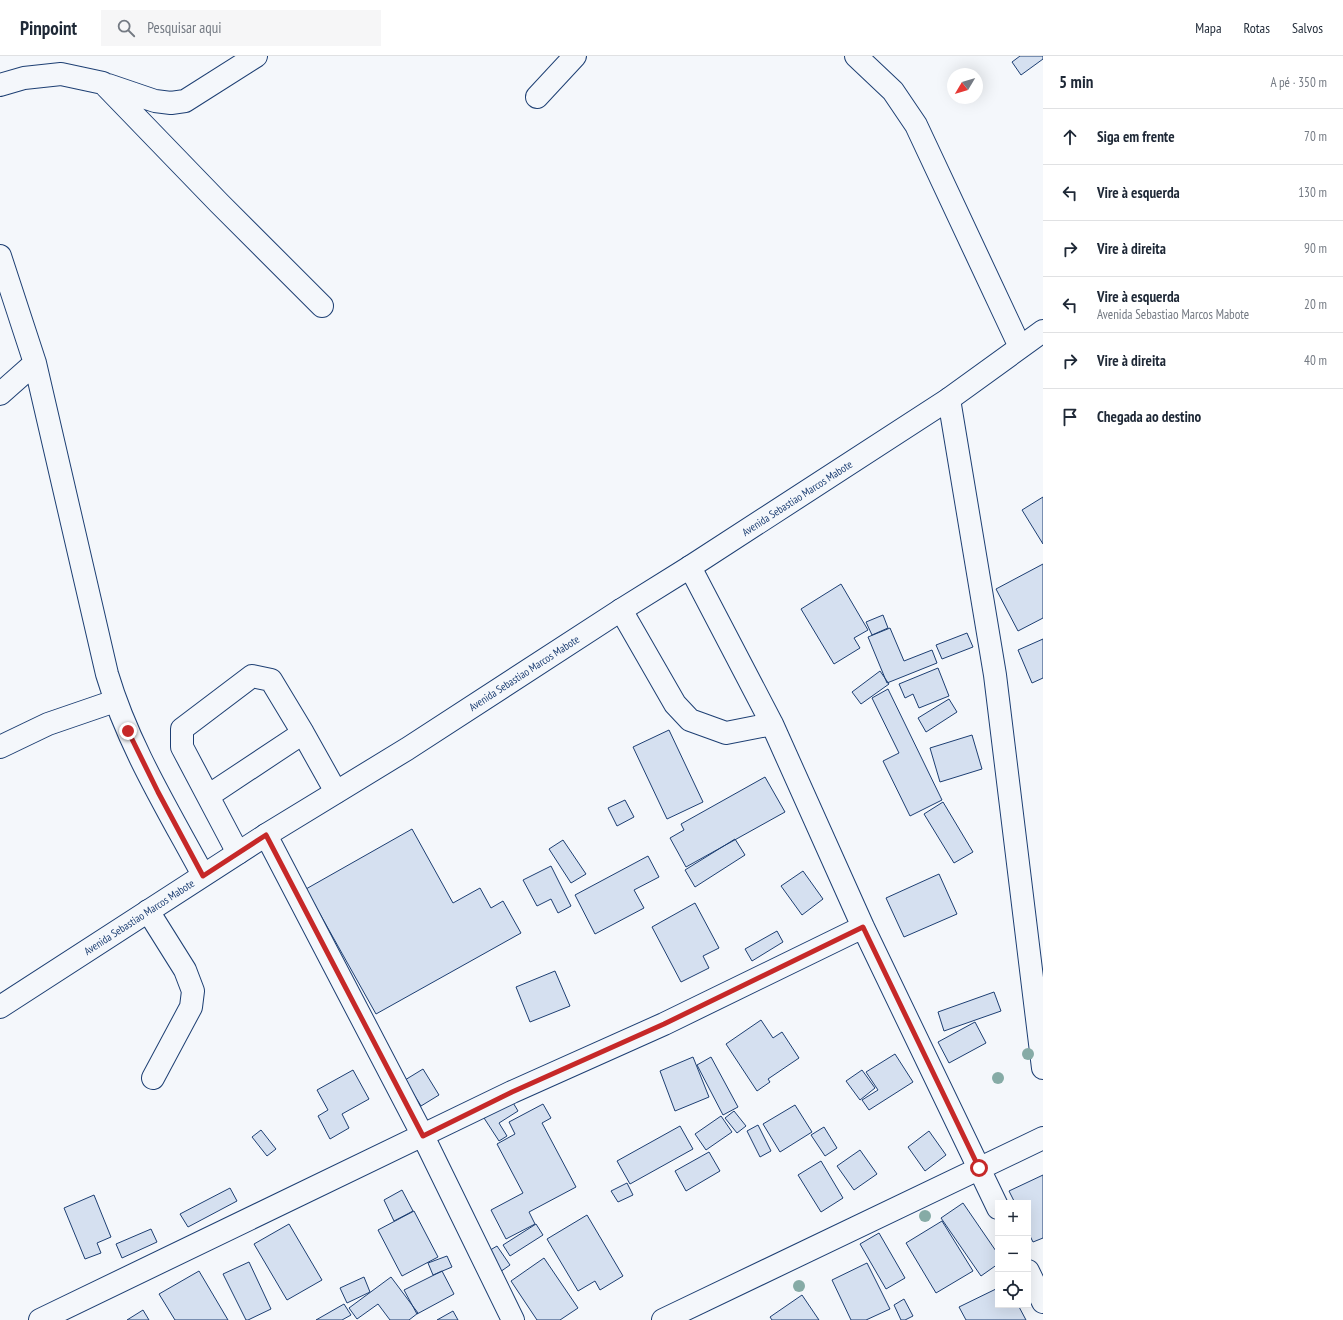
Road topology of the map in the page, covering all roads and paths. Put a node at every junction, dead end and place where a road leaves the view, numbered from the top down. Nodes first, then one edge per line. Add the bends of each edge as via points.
1 (256, 56) edge
2 (575, 56) edge
3 (856, 56) edge
4 (103, 83) junction
5 (0, 85) edge
6 (537, 97) dead end
7 (0, 256) edge
8 (322, 306) dead end
9 (1036, 340) edge
10 (35, 363) junction
11 (0, 394) edge
12 (949, 399) junction
13 (690, 567) junction
14 (621, 610) junction
15 (115, 701) junction
16 (772, 724) junction
17 (303, 733) junction
18 (0, 747) edge
19 (336, 792) junction
20 (208, 796) junction
21 (266, 835) junction
22 (238, 853) junction
23 (203, 876) junction
24 (148, 911) junction
25 (863, 927) junction
26 (0, 1007) edge
27 (1043, 1068) edge
28 (153, 1078) dead end
29 (423, 1136) junction
30 (1043, 1138) edge
31 (979, 1168) junction
32 (995, 1202) edge
33 (1028, 1272) edge
34 (1043, 1302) edge
35 (40, 1320) edge
36 (513, 1320) edge
37 (663, 1320) edge

1 - 4 street via 185,101 155,101
2 - 6 street
3 - 9 street via 893,91 916,125
4 - 5 street via 61,74 24,78
4 - 8 street
7 - 10 street
9 - 12 street, Avenida Sebastiao Marcos Mabote
10 - 11 street
10 - 15 street
12 - 13 street, Avenida Sebastiao Marcos Mabote
12 - 27 street via 995,675
13 - 14 street, Avenida Sebastiao Marcos Mabote
13 - 16 street
14 - 16 street via 675,704 690,720 726,733
14 - 19 street, Avenida Sebastiao Marcos Mabote
15 - 18 street via 48,724
15 - 23 street via 155,786
16 - 25 street
17 - 19 street
17 - 20 street
17 - 20 street via 271,680 252,676 182,729 182,747
19 - 21 street, Avenida Sebastiao Marcos Mabote
20 - 22 street
21 - 22 street, Avenida Sebastiao Marcos Mabote
21 - 29 street
22 - 23 street, Avenida Sebastiao Marcos Mabote
23 - 24 street, Avenida Sebastiao Marcos Mabote
24 - 26 street, Avenida Sebastiao Marcos Mabote
24 - 28 street via 186,970 193,992 191,1008
25 - 29 street via 664,1024 512,1092
25 - 31 street
29 - 35 street
29 - 36 street
30 - 31 street
31 - 32 street
31 - 37 street
33 - 34 street

